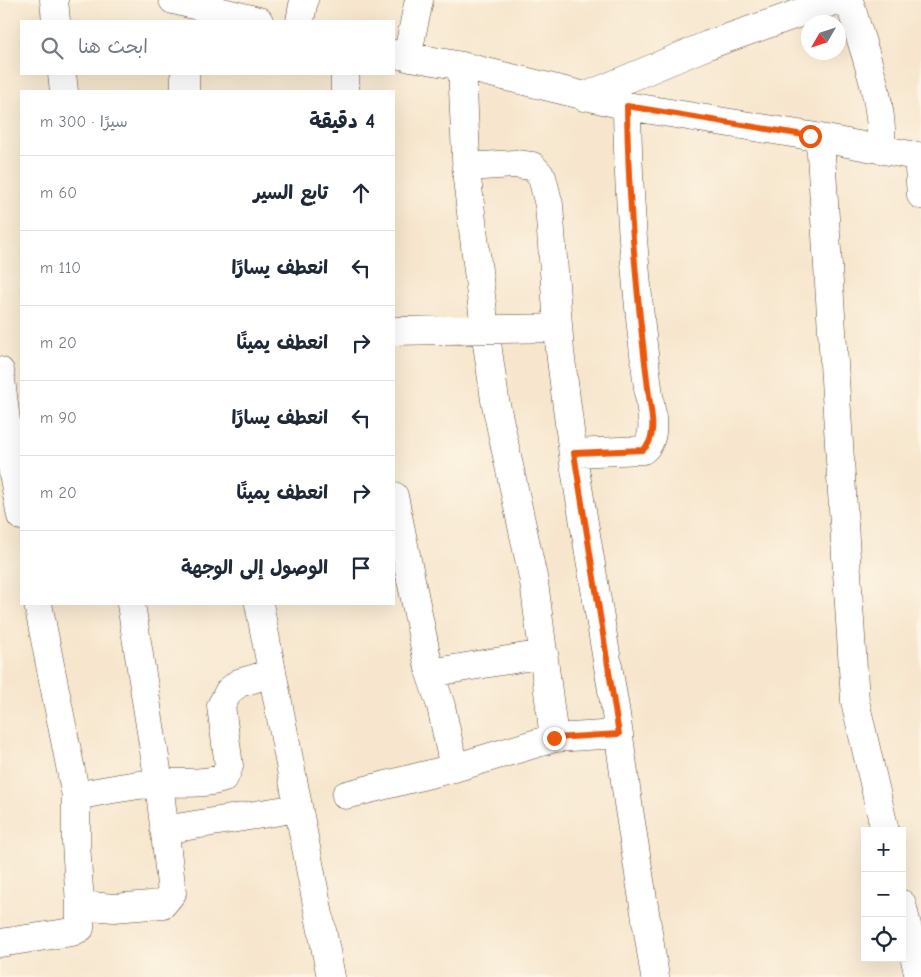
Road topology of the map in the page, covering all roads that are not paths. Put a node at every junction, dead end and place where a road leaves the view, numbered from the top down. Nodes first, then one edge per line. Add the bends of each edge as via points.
1 (54, 0) edge
2 (304, 0) edge
3 (419, 0) edge
4 (837, 0) edge
5 (849, 0) edge
6 (220, 6) edge
7 (182, 8) edge
8 (56, 20) edge
9 (256, 20) edge
10 (300, 20) edge
11 (401, 55) edge
12 (462, 66) junction
13 (62, 75) edge
14 (185, 75) edge
15 (345, 75) edge
16 (64, 90) edge
17 (185, 90) edge
18 (345, 90) edge
19 (584, 97) junction
20 (627, 106) junction
21 (820, 138) junction
22 (881, 148) junction
23 (919, 156) edge
24 (466, 167) junction
25 (921, 195) edge
26 (485, 328) junction
27 (558, 328) junction
28 (395, 331) edge
29 (0, 371) edge
30 (574, 453) junction
31 (395, 501) edge
32 (20, 511) edge
33 (38, 605) edge
34 (131, 605) edge
35 (259, 605) edge
36 (544, 654) junction
37 (430, 673) junction
38 (272, 674) junction
39 (619, 734) junction
40 (554, 738) junction
41 (454, 768) junction
42 (159, 783) junction
43 (346, 795) dead end
44 (76, 796) junction
45 (298, 808) junction
46 (884, 827) edge
47 (164, 830) junction
48 (80, 905) junction
49 (905, 917) edge
50 (0, 943) edge
51 (331, 977) edge
52 (655, 977) edge
53 (919, 977) edge

1 - 8 street
2 - 10 street
3 - 11 street
4 - 19 street via 708,45
5 - 22 street via 876,95 882,130
6 - 7 street
6 - 9 street
11 - 12 street
12 - 19 street
12 - 24 street
13 - 16 street
14 - 17 street
15 - 18 street
19 - 20 street
20 - 21 street
20 - 30 street via 636,286 651,441 643,450
21 - 22 street
21 - 46 street via 855,701
22 - 23 street
23 - 25 street
24 - 26 street
24 - 27 street via 525,165 532,166 542,177 550,205
26 - 27 street
26 - 28 street
26 - 36 street via 495,400 534,582
27 - 30 street
29 - 32 street
30 - 39 street
31 - 37 street
33 - 44 street
34 - 42 street
35 - 38 street
36 - 37 street
36 - 40 street
37 - 41 street via 441,706
38 - 42 street via 239,683 229,691 221,706 230,766 224,778 212,782
38 - 45 street
39 - 40 street
39 - 52 street
40 - 41 street
41 - 43 street
42 - 44 street
42 - 47 street
44 - 48 street
45 - 47 street
45 - 51 street
47 - 48 street via 172,893 163,904 114,908
48 - 50 street via 80,928 72,932
49 - 53 street

